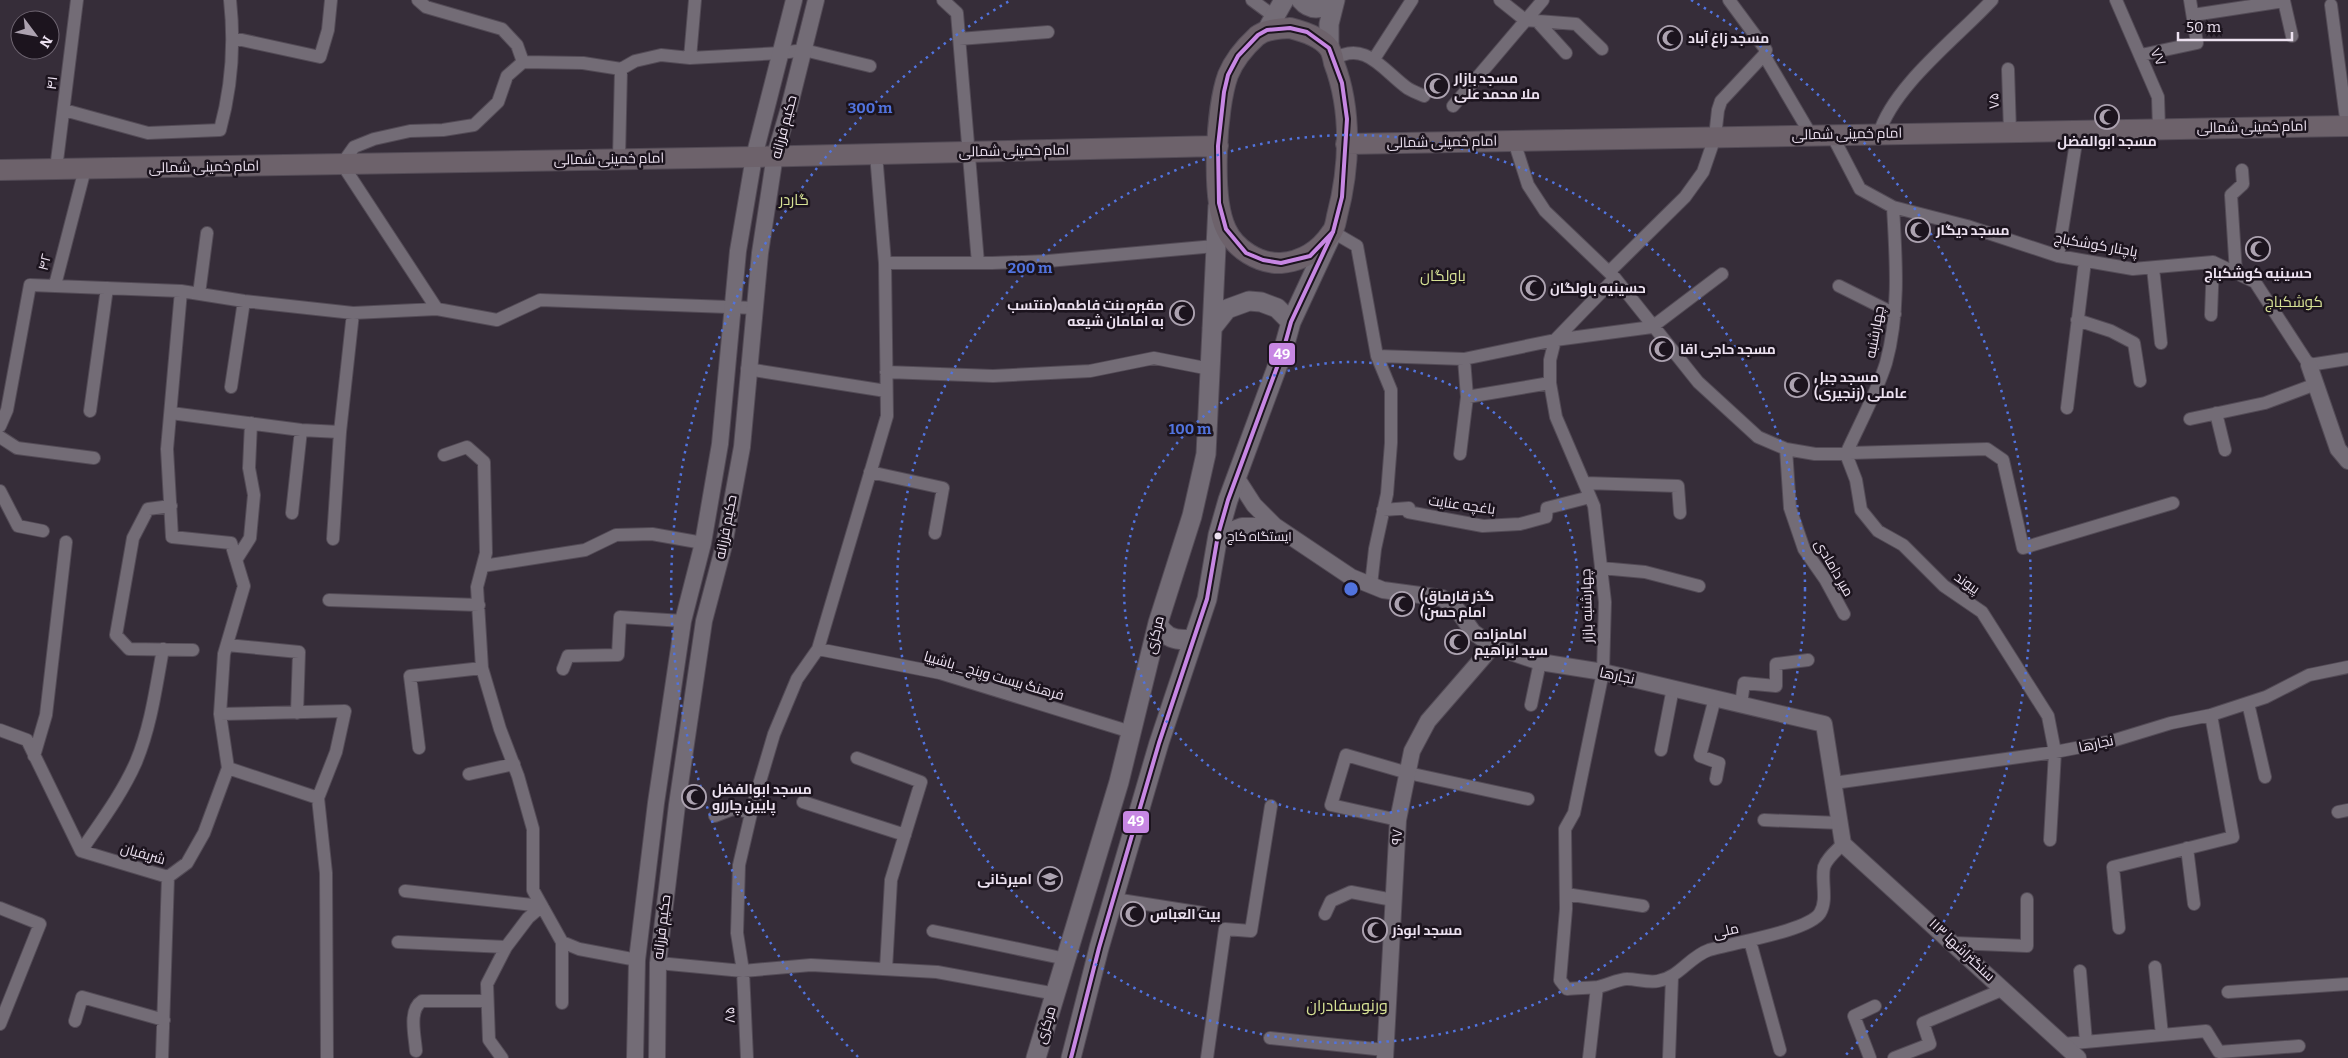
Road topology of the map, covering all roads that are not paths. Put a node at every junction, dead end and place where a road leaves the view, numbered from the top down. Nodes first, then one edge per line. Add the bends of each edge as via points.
1 (77, 0) edge
2 (230, 0) edge
3 (331, 0) edge
4 (418, 0) edge
5 (695, 0) edge
6 (794, 0) edge
7 (816, 0) edge
8 (943, 0) edge
9 (1252, 0) edge
10 (1284, 0) edge
11 (1301, 0) edge
12 (1412, 0) edge
13 (1500, 0) edge
14 (1543, 0) edge
15 (1729, 0) edge
16 (1992, 0) edge
17 (2116, 0) edge
18 (2190, 0) edge
19 (1334, 1) edge
20 (2265, 2) edge
21 (2331, 5) dead end
22 (2193, 15) junction
23 (1531, 21) junction
24 (1271, 24) junction
25 (1048, 32) dead end
26 (2292, 36) dead end
27 (233, 38) junction
28 (959, 39) junction
29 (1602, 49) dead end
30 (804, 50) junction
31 (1566, 53) dead end
32 (781, 54) junction
33 (1331, 54) junction
34 (2141, 54) junction
35 (1764, 55) junction
36 (690, 58) junction
37 (1374, 59) junction
38 (524, 62) junction
39 (870, 66) dead end
40 (621, 69) junction
41 (2008, 69) dead end
42 (1424, 96) dead end
43 (1453, 106) dead end
44 (64, 110) junction
45 (2347, 126) edge
46 (2159, 129) junction
47 (2078, 130) junction
48 (2010, 132) junction
49 (1879, 134) junction
50 (1811, 135) junction
51 (1832, 135) junction
52 (1715, 137) junction
53 (1514, 141) junction
54 (1346, 144) junction
55 (1218, 146) junction
56 (968, 152) junction
57 (876, 154) junction
58 (775, 156) junction
59 (754, 157) junction
60 (619, 158) junction
61 (342, 164) junction
62 (56, 169) junction
63 (85, 169) junction
64 (0, 170) edge
65 (2242, 170) dead end
66 (1219, 203) junction
67 (1893, 207) junction
68 (207, 232) dead end
69 (1333, 232) junction
70 (1215, 246) junction
71 (2058, 256) junction
72 (2085, 261) junction
73 (2213, 262) junction
74 (885, 263) junction
75 (978, 263) junction
76 (2153, 268) junction
77 (1722, 274) dead end
78 (2236, 274) junction
79 (1612, 275) junction
80 (55, 285) junction
81 (1839, 286) dead end
82 (107, 288) junction
83 (181, 291) junction
84 (199, 294) junction
85 (244, 302) junction
86 (755, 308) junction
87 (437, 309) junction
88 (734, 309) junction
89 (353, 313) junction
90 (1895, 314) junction
91 (2211, 315) dead end
92 (2078, 320) junction
93 (1291, 322) junction
94 (1652, 326) junction
95 (1212, 328) junction
96 (1555, 340) junction
97 (2161, 343) dead end
98 (1377, 356) junction
99 (1464, 358) junction
100 (2348, 359) edge
101 (2309, 365) junction
102 (748, 369) junction
103 (1210, 369) junction
104 (886, 372) junction
105 (2140, 381) dead end
106 (1550, 383) junction
107 (2316, 384) junction
108 (231, 387) dead end
109 (886, 391) junction
110 (1467, 397) junction
111 (2067, 408) dead end
112 (90, 411) dead end
113 (171, 413) junction
114 (2216, 413) junction
115 (2190, 418) dead end
116 (251, 423) junction
117 (0, 426) edge
118 (301, 430) junction
119 (340, 432) junction
120 (0, 437) edge
121 (1786, 449) junction
122 (2225, 450) dead end
123 (1460, 454) dead end
124 (1846, 454) junction
125 (444, 455) dead end
126 (94, 458) dead end
127 (2348, 461) edge
128 (870, 472) junction
129 (1236, 477) junction
130 (1585, 483) junction
131 (0, 491) edge
132 (1590, 497) junction
133 (2173, 503) dead end
134 (171, 506) junction
135 (1383, 510) junction
136 (292, 513) dead end
137 (1680, 513) dead end
138 (1275, 526) junction
139 (44, 531) dead end
140 (935, 533) dead end
141 (1218, 535) junction
142 (332, 539) dead end
143 (66, 542) dead end
144 (703, 542) junction
145 (236, 560) junction
146 (483, 566) junction
147 (1601, 568) junction
148 (1370, 585) junction
149 (1699, 586) dead end
150 (329, 600) dead end
151 (479, 605) junction
152 (1844, 614) dead end
153 (683, 621) junction
154 (1158, 622) junction
155 (1192, 639) junction
156 (227, 645) junction
157 (1493, 646) junction
158 (163, 649) junction
159 (194, 650) dead end
160 (818, 650) junction
161 (1808, 660) dead end
162 (1540, 662) junction
163 (2348, 667) edge
164 (482, 668) junction
165 (562, 669) dead end
166 (1602, 672) junction
167 (1673, 688) junction
168 (1715, 698) junction
169 (2248, 703) junction
170 (1742, 704) junction
171 (1531, 705) dead end
172 (297, 713) junction
173 (220, 714) junction
174 (2211, 715) junction
175 (0, 730) edge
176 (1132, 732) junction
177 (419, 748) dead end
178 (1661, 750) dead end
179 (2055, 752) junction
180 (34, 756) junction
181 (857, 758) dead end
182 (514, 764) junction
183 (228, 768) junction
184 (1408, 773) junction
185 (469, 774) dead end
186 (2265, 777) dead end
187 (1716, 779) dead end
188 (1834, 783) junction
189 (318, 798) junction
190 (1528, 799) dead end
191 (803, 802) dead end
192 (1271, 806) dead end
193 (751, 812) junction
194 (715, 816) dead end
195 (1398, 820) junction
196 (1764, 820) dead end
197 (1840, 822) junction
198 (905, 835) junction
199 (2050, 840) dead end
200 (1843, 844) junction
201 (2187, 848) junction
202 (81, 851) junction
203 (168, 877) junction
204 (405, 891) dead end
205 (1566, 894) junction
206 (1114, 899) junction
207 (2027, 899) dead end
208 (1393, 900) junction
209 (2194, 904) dead end
210 (542, 906) junction
211 (1643, 906) dead end
212 (0, 908) edge
213 (1202, 913) dead end
214 (1324, 914) dead end
215 (2119, 928) dead end
216 (933, 931) dead end
217 (1750, 941) junction
218 (398, 942) dead end
219 (562, 942) junction
220 (1954, 943) junction
221 (506, 947) junction
222 (1066, 958) junction
223 (637, 960) junction
224 (658, 963) junction
225 (2155, 967) dead end
226 (886, 970) junction
227 (743, 971) junction
228 (2080, 971) dead end
229 (1672, 977) junction
230 (2348, 984) edge
231 (1597, 987) junction
232 (2004, 989) junction
233 (2228, 992) dead end
234 (1056, 994) junction
235 (487, 1002) junction
236 (562, 1003) dead end
237 (1875, 1006) dead end
238 (164, 1020) junction
239 (75, 1021) dead end
240 (0, 1024) edge
241 (2162, 1035) junction
242 (1270, 1038) dead end
243 (2086, 1042) junction
244 (2063, 1044) junction
245 (2299, 1046) dead end
246 (1780, 1050) dead end
247 (416, 1052) dead end
248 (1385, 1054) edge
249 (162, 1058) edge
250 (327, 1058) edge
251 (502, 1058) edge
252 (635, 1058) edge
253 (657, 1058) edge
254 (747, 1058) edge
255 (1036, 1058) edge
256 (1070, 1058) edge
257 (1207, 1058) edge
258 (1589, 1058) edge
259 (1669, 1058) edge
260 (1870, 1058) edge
261 (1894, 1058) edge
262 (2078, 1058) edge

1 - 44 street, ۴۱
2 - 27 street
3 - 27 street via 328,30 320,57
4 - 38 street via 426,7 502,28 517,45
5 - 36 street
6 - 32 street, حکیم فرزانه
7 - 30 street, حکیم فرزانه
8 - 28 street via 957,13
9 - 24 street
10 - 24 main road
11 - 19 main road via 1310,8 1320,9
12 - 37 street
13 - 23 street
14 - 23 street
15 - 35 street via 1761,41 1766,50
16 - 49 street via 1911,82 1892,106
17 - 34 street, ۷۷
18 - 22 street
19 - 33 main road via 1329,24
20 - 22 street
20 - 26 street via 2284,1
21 - 45 street
22 - 34 street via 2197,43
23 - 29 street via 1576,24
23 - 31 street
23 - 43 street
24 - 33 main road via 1307,32
24 - 55 main road via 1238,56 1228,75
25 - 28 street
27 - 44 street via 229,99 220,130 148,133
28 - 56 street
30 - 32 street
30 - 39 street
30 - 58 street, حکیم فرزانه
32 - 36 street
32 - 59 street, حکیم فرزانه
33 - 37 street via 1360,53
33 - 54 main road via 1342,83 1347,119
34 - 46 street, ۷۷ via 2158,97
35 - 50 street
35 - 52 street via 1721,101
36 - 40 street via 661,55 635,60
37 - 42 street via 1408,88
38 - 40 street via 583,63
38 - 61 street via 507,76 498,102 474,125 410,131 374,139 354,147
40 - 60 street
41 - 48 street, ۷۵
44 - 62 street, ۴۱
45 - 46 main road, امام خمینی شمالی
46 - 47 main road, امام خمینی شمالی
47 - 48 main road, امام خمینی شمالی
47 - 71 street
48 - 49 main road, امام خمینی شمالی
49 - 51 main road, امام خمینی شمالی
50 - 51 main road, امام خمینی شمالی
50 - 52 main road, امام خمینی شمالی
51 - 67 street, پاچنار کوشکباج via 1860,189
52 - 53 main road, امام خمینی شمالی
52 - 79 street via 1703,172 1686,197
53 - 54 main road, امام خمینی شمالی
53 - 79 street via 1528,185 1545,211
54 - 69 main road via 1342,197
55 - 56 main road, امام خمینی شمالی
55 - 66 main road
56 - 57 main road, امام خمینی شمالی
56 - 75 street
57 - 58 main road, امام خمینی شمالی
57 - 74 street, ۸۵
58 - 59 main road, امام خمینی شمالی
58 - 86 street, حکیم فرزانه
59 - 60 main road, امام خمینی شمالی
59 - 88 street, حکیم فرزانه via 738,251
60 - 61 main road, امام خمینی شمالی
61 - 63 main road, امام خمینی شمالی
61 - 87 street
62 - 63 main road, امام خمینی شمالی
62 - 64 main road, امام خمینی شمالی
63 - 80 street, ۴۲
65 - 78 street via 2243,184 2230,196
66 - 69 main road via 1226,229 1234,240 1246,253 1263,260 1281,263 1310,256
66 - 70 main road, مرکزی
67 - 71 street, پاچنار کوشکباج via 1967,226
67 - 90 street, چهارشنبه
68 - 84 street
69 - 93 main road
69 - 98 street via 1357,246
70 - 75 street via 1057,260
70 - 95 main road, مرکزی
71 - 72 street, پاچنار کوشکباج
72 - 76 street, پاچنار کوشکباج via 2133,269
72 - 92 street
73 - 76 street, پاچنار کوشکباج
73 - 78 street
73 - 91 street
74 - 75 street
74 - 104 street, ۸۵
76 - 97 street
77 - 94 street
78 - 101 street via 2255,282
79 - 94 street
79 - 96 street
80 - 82 street
80 - 117 street, ۴۲ via 30,284 7,410
81 - 90 street
82 - 83 street
82 - 112 street
83 - 84 street
83 - 113 street
84 - 85 street
85 - 89 street
85 - 108 street
86 - 88 street
86 - 102 street, حکیم فرزانه
87 - 88 street via 497,320 540,300
87 - 89 street
88 - 144 street, حکیم فرزانه via 720,444
89 - 119 street
90 - 124 street, چهارشنبه via 1885,363
92 - 105 street via 2134,342
92 - 111 street
93 - 95 main road via 1277,308 1249,301 1227,309
93 - 129 main road via 1284,351
94 - 96 street
94 - 121 street via 1698,382 1743,425 1758,437
95 - 103 main road, مرکزی
96 - 99 street
96 - 106 street, چهارشنبه بازار via 1550,360
98 - 99 street
98 - 135 street via 1391,390 1391,443
99 - 110 street
100 - 101 street
101 - 107 street
102 - 109 street
102 - 224 street, حکیم فرزانه via 742,447 724,545 704,621
103 - 104 street via 1154,358 1090,370 993,376
103 - 154 main road, مرکزی via 1206,454 1192,516
104 - 109 street, ۸۵
106 - 110 street
106 - 130 street, چهارشنبه بازار via 1556,417
107 - 114 street via 2265,403
107 - 127 street via 2338,449
109 - 128 street, ۸۵ via 887,416
110 - 123 street
113 - 116 street
113 - 134 street via 167,449
114 - 115 street
114 - 122 street
116 - 118 street
116 - 145 street via 249,468 254,495 250,538
118 - 119 street
118 - 136 street
119 - 142 street
120 - 126 street via 17,448
121 - 124 street via 1815,454
121 - 152 street, میر دامادی via 1790,508 1804,549
124 - 133 street via 1987,449 2003,460 2023,548
124 - 179 street, پیوند via 1856,480 1861,510 1878,532 1904,545 1944,586 1982,612 2048,716
125 - 146 street via 467,447 484,462 486,553
128 - 140 street via 943,488
128 - 160 street, ۸۵
129 - 138 street, نجارها via 1254,505
129 - 141 main road
130 - 132 street, چهارشنبه بازار
130 - 137 street via 1678,486
131 - 139 street via 18,526
132 - 135 street, باغچه عنایت via 1547,508 1546,517 1520,524 1483,526 1408,512 1409,508
132 - 147 street, چهارشنبه بازار via 1597,522
134 - 145 street via 172,537 231,543
134 - 158 street via 148,509 133,538 116,635 129,649
135 - 148 street
138 - 141 street via 1242,526
138 - 148 street, نجارها via 1351,578
141 - 155 main road via 1207,598
143 - 180 street via 46,715
144 - 146 street via 652,534 616,535 585,550
144 - 153 street, حکیم فرزانه
145 - 156 street via 244,586
146 - 151 street via 477,587
147 - 149 street via 1645,572
147 - 166 street, چهارشنبه بازار via 1605,602
148 - 157 street, نجارها via 1383,590 1442,598 1456,608 1473,632
150 - 151 street
151 - 164 street
153 - 165 street via 620,618 618,655 568,656
153 - 223 street, حکیم فرزانه
154 - 155 main road via 1160,629 1169,636
154 - 176 main road, مرکزی
155 - 206 main road
156 - 172 street via 299,652
156 - 173 street
157 - 162 street, نجارها
157 - 184 street, ۹۷ via 1428,721 1412,751
158 - 159 street
158 - 202 street via 149,724 135,763
160 - 176 street, فرهنگ بیست وپنج _ باشییا via 940,673
160 - 193 street, ۸۵ via 797,679 774,734
161 - 170 street via 1776,664 1776,686 1744,683
162 - 166 street, نجارها
162 - 171 street
163 - 169 street, نجارها via 2308,675
164 - 177 street via 410,676
164 - 182 street
166 - 167 street, نجارها
166 - 205 street, چهارشنبه بازار via 1574,813 1565,829
167 - 168 street, نجارها
167 - 178 street
168 - 170 street, نجارها
168 - 187 street via 1700,756 1719,764
169 - 174 street, نجارها
169 - 186 street
170 - 188 street, نجارها via 1824,724
172 - 173 street
172 - 189 street via 345,712 336,752
173 - 183 street
174 - 179 street, نجارها
174 - 201 street via 2233,837
175 - 180 street via 27,740
176 - 222 main road, مرکزی via 1100,851
179 - 188 street, نجارها
179 - 199 street, پیوند
180 - 202 street
181 - 198 street via 921,782
182 - 185 street
182 - 210 street via 533,829 533,890
183 - 189 street
183 - 203 street via 204,833 187,862
184 - 190 street
184 - 195 street, ۹۷
184 - 195 street via 1346,755 1331,805
188 - 197 street, نجارها
189 - 250 street via 326,873
191 - 198 street
192 - 257 street via 1251,931 1225,929
193 - 194 street via 733,809
193 - 227 street, ۸۵ via 739,866 737,933
195 - 208 street, ۹۷
196 - 197 street
197 - 200 street, نجارها
198 - 226 street via 891,880
200 - 217 street, ملی via 1824,867 1824,901 1813,920
200 - 220 street, سنگتراشها ۱۱۳
201 - 209 street
201 - 215 street via 2113,867
202 - 203 street, شریفیان
203 - 238 street, شریفیان
204 - 210 street
205 - 211 street
205 - 231 street, چهارشنبه بازار via 1560,980 1568,989
206 - 213 street
206 - 256 main road
207 - 220 street via 2027,946
208 - 214 street via 1351,892 1330,900
208 - 248 street, ۹۷
210 - 219 street
210 - 221 street via 528,918
212 - 240 street via 40,924
216 - 222 street
217 - 229 street, ملی via 1709,950 1696,956
217 - 246 street
218 - 221 street
219 - 223 street via 579,949
219 - 236 street
220 - 232 street, سنگتراشها ۱۱۳
221 - 235 street via 487,984
222 - 234 main road, مرکزی
223 - 224 street
223 - 252 street, حکیم فرزانه
224 - 227 street
224 - 253 street, حکیم فرزانه
225 - 241 street
226 - 227 street via 811,965
226 - 234 street via 937,972
227 - 254 street, ۸۵
228 - 243 street
229 - 231 street via 1656,981 1626,979
229 - 259 street
230 - 233 street
231 - 258 street
232 - 244 street, سنگتراشها ۱۱۳
232 - 261 street via 1923,1023 1930,1044
234 - 255 main road, مرکزی
235 - 247 street via 422,1001 417,1004 414,1011
235 - 251 street via 489,1040
237 - 260 street via 1854,1016
238 - 239 street via 82,997
238 - 249 street, شریفیان
241 - 243 street
241 - 245 street via 2206,1031 2219,1052
242 - 248 street
243 - 244 street
244 - 262 street, سنگتراشها ۱۱۳

